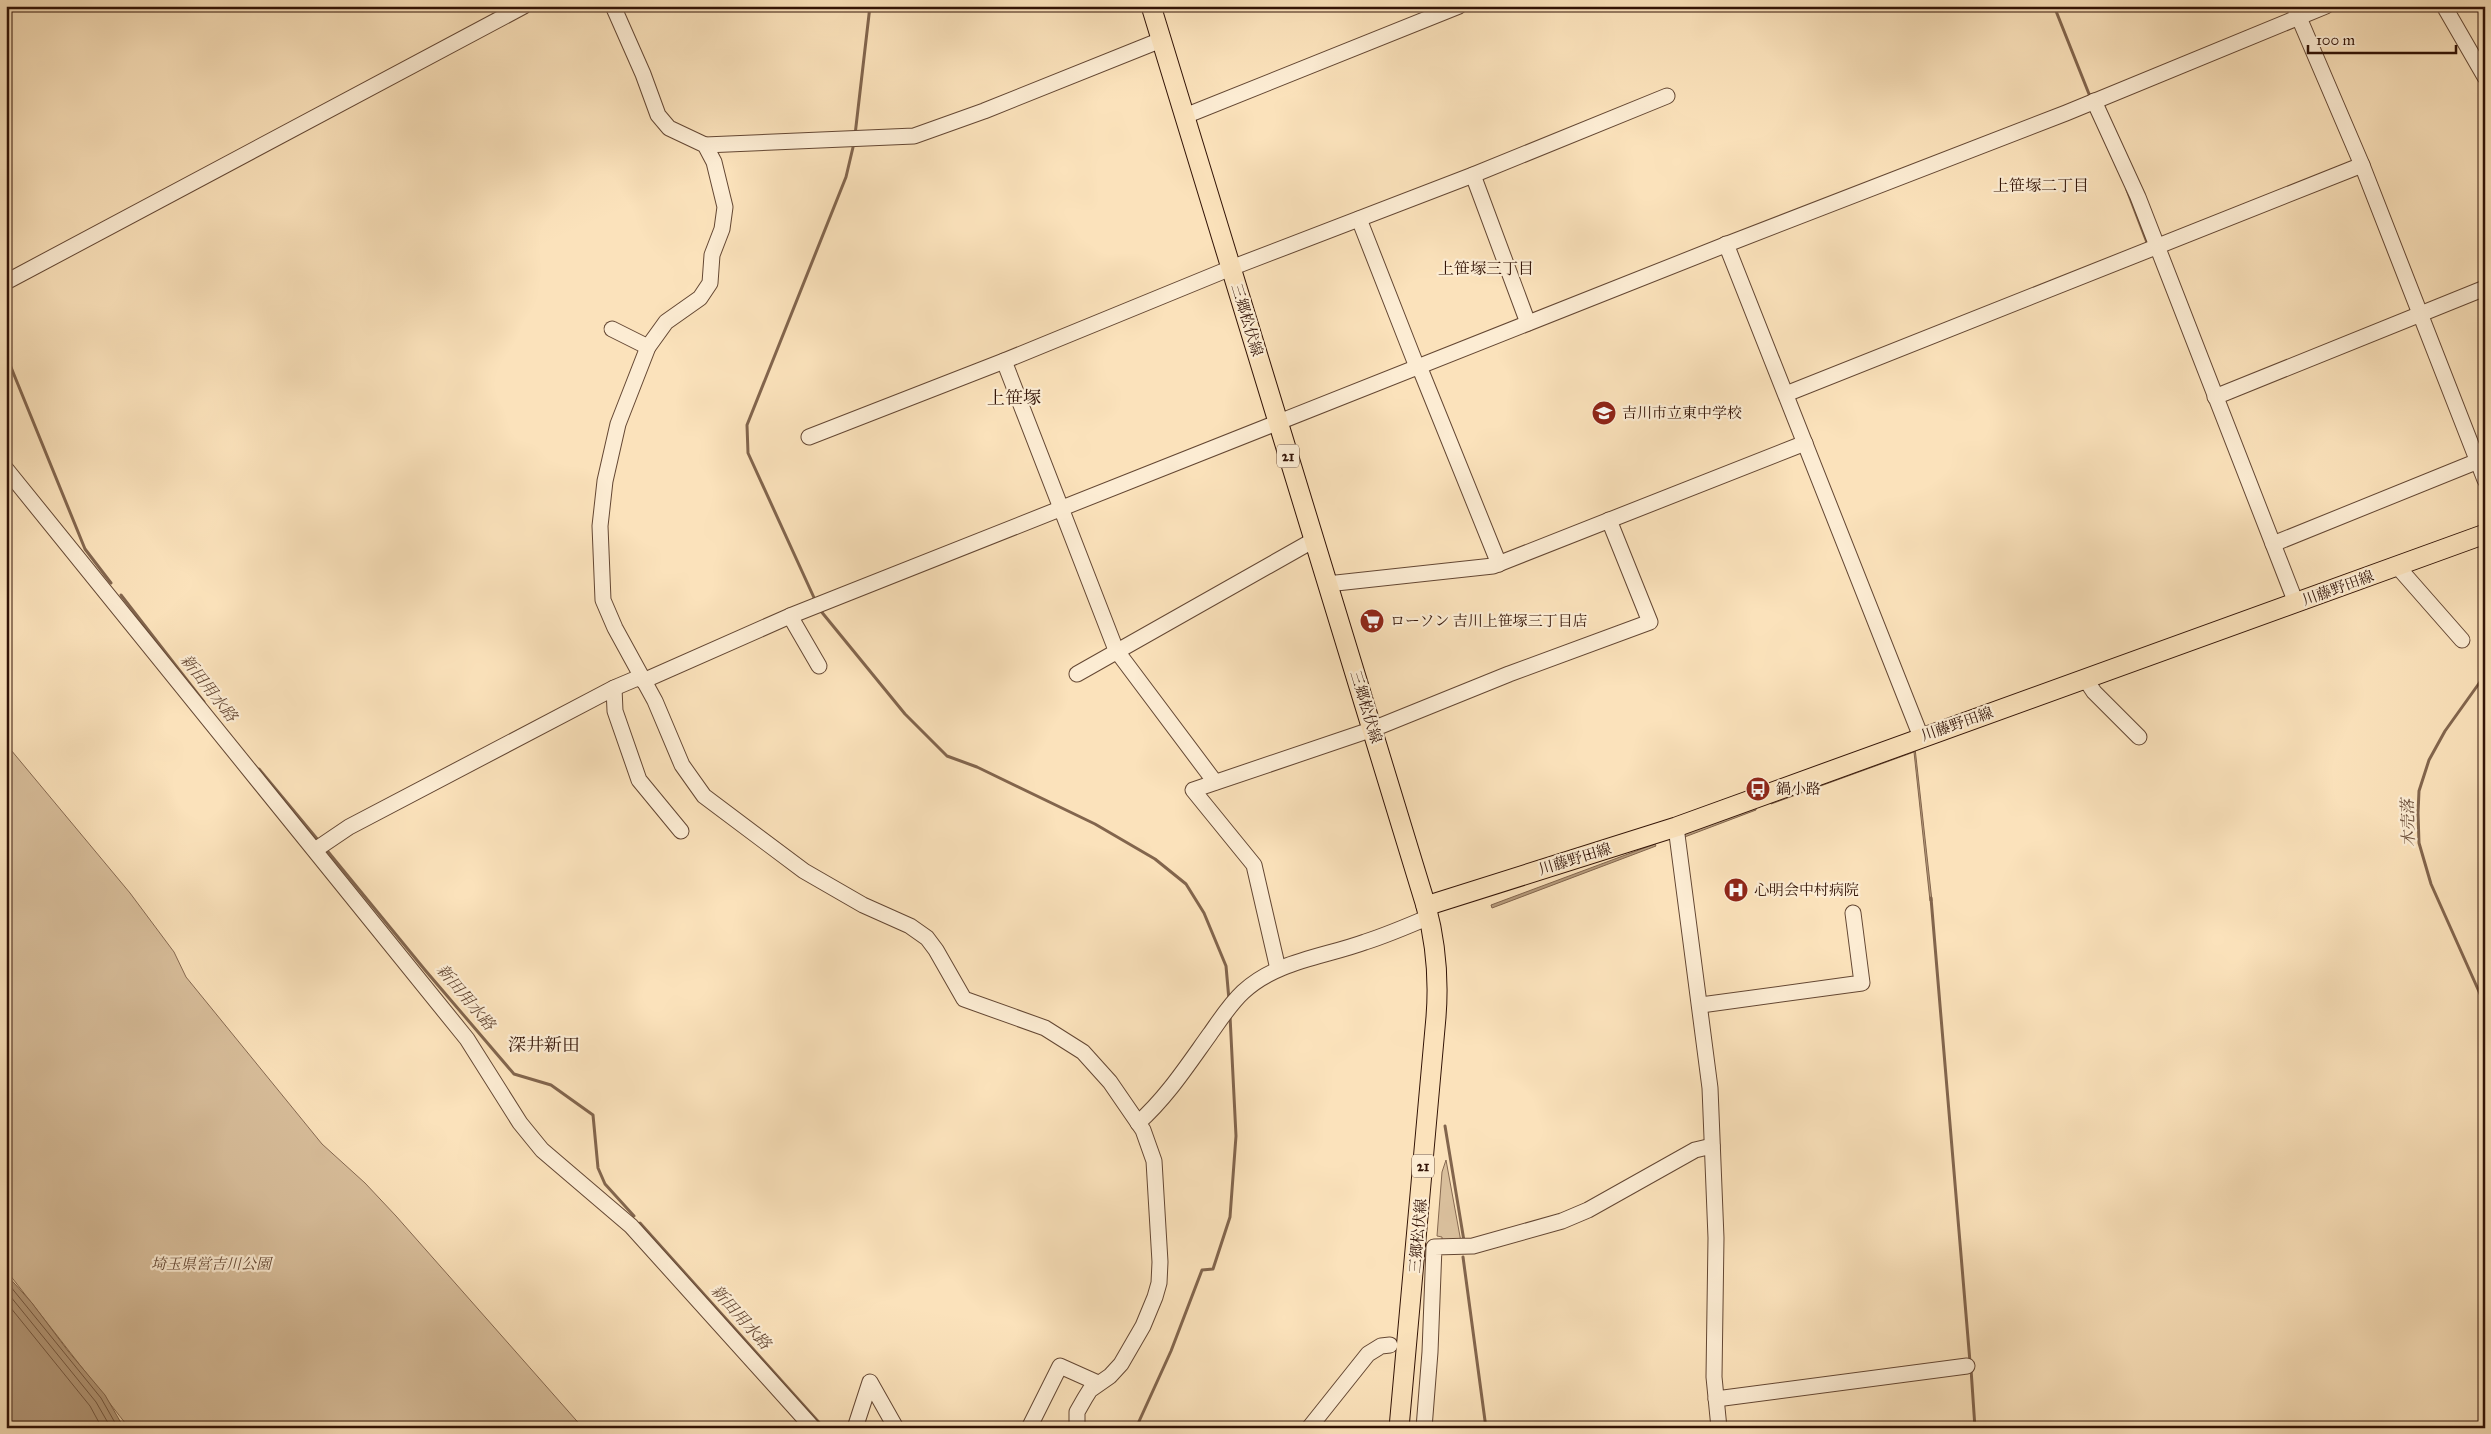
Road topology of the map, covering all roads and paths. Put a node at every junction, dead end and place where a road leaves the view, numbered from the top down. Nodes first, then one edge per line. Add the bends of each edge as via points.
1 (524, 6) edge
2 (613, 6) edge
3 (1151, 6) edge
4 (1459, 6) edge
5 (2326, 6) edge
6 (2444, 6) edge
7 (2296, 12) edge
8 (1161, 40) junction
9 (2485, 77) edge
10 (1667, 96) dead end
11 (2094, 101) junction
12 (1185, 116) junction
13 (705, 145) junction
14 (2362, 165) junction
15 (1473, 175) junction
16 (1359, 219) junction
17 (1726, 244) junction
18 (2157, 248) junction
19 (1231, 268) junction
20 (6, 282) edge
21 (2485, 288) edge
22 (2420, 316) junction
23 (1528, 323) junction
24 (616, 331) dead end
25 (648, 347) junction
26 (1004, 361) junction
27 (1418, 366) junction
28 (1786, 394) junction
29 (2215, 397) junction
30 (1278, 422) junction
31 (809, 437) dead end
32 (1805, 443) junction
33 (2478, 461) junction
34 (6, 469) edge
35 (2485, 480) edge
36 (1060, 508) junction
37 (1609, 520) junction
38 (2485, 534) edge
39 (1314, 540) junction
40 (2273, 544) junction
41 (1499, 564) junction
42 (2397, 566) junction
43 (1327, 584) junction
44 (2296, 603) junction
45 (790, 616) junction
46 (2462, 640) dead end
47 (1116, 650) junction
48 (819, 666) dead end
49 (1077, 674) dead end
50 (642, 679) junction
51 (2086, 680) junction
52 (614, 688) junction
53 (1373, 729) junction
54 (1921, 737) junction
55 (2139, 737) dead end
56 (1215, 782) junction
57 (1676, 827) junction
58 (681, 831) dead end
59 (315, 850) junction
60 (1428, 912) junction
61 (1852, 913) dead end
62 (1278, 969) junction
63 (1701, 1005) junction
64 (1138, 1123) junction
65 (1712, 1146) junction
66 (1390, 1345) dead end
67 (1967, 1366) dead end
68 (1098, 1383) junction
69 (1716, 1398) junction
70 (1312, 1423) edge
71 (813, 1428) edge
72 (855, 1428) edge
73 (896, 1428) edge
74 (1029, 1428) edge
75 (1077, 1428) edge
76 (1328, 1428) edge
77 (1399, 1428) edge
78 (1424, 1428) edge
79 (1719, 1428) edge

1 - 20 street
2 - 13 street via 662,121 669,128
3 - 8 main road, 三郷松伏線 / 21
4 - 12 street
5 - 7 street
6 - 9 street
7 - 11 street
7 - 14 street
8 - 12 main road, 三郷松伏線 / 21
8 - 13 street via 914,136
10 - 15 street
11 - 17 street
11 - 18 street via 2138,197
12 - 19 main road, 三郷松伏線 / 21
13 - 25 street via 714,162 725,208 712,256 712,277 700,298 666,322
14 - 18 street
14 - 22 street
15 - 16 street
15 - 23 street
16 - 19 street
16 - 27 street
17 - 23 street
17 - 28 street
18 - 28 street
18 - 29 street
19 - 26 street
19 - 30 main road, 三郷松伏線 / 21
21 - 22 street
22 - 29 street
22 - 33 street
23 - 27 street
24 - 25 street
25 - 50 street via 618,424 605,481 600,526 603,600
26 - 31 street
26 - 36 street
27 - 30 street
27 - 41 street
28 - 32 street
29 - 40 street
30 - 36 street
30 - 39 main road, 三郷松伏線 / 21
32 - 37 street
32 - 54 street
33 - 35 street
33 - 40 street
34 - 59 street
36 - 45 street
36 - 47 street
37 - 41 street
37 - 53 street via 1650,622 1508,674
38 - 42 main road, 川藤野田線
39 - 43 main road, 三郷松伏線 / 21
39 - 47 street
40 - 44 street
41 - 43 street
42 - 44 main road, 川藤野田線
42 - 46 street
43 - 53 main road, 三郷松伏線 / 21
44 - 51 main road, 川藤野田線
45 - 48 street
45 - 50 street
47 - 49 street
47 - 56 street
50 - 52 street
50 - 64 street via 655,701 682,765 710,802 804,871 927,938 964,999 1045,1028 1083,1052 1110,1082
51 - 54 main road, 川藤野田線
51 - 55 street
52 - 58 street via 615,710 639,780
52 - 59 street via 350,827
53 - 56 street
53 - 60 main road, 三郷松伏線 / 21
54 - 57 main road, 川藤野田線
56 - 62 street via 1193,790 1254,865
57 - 60 main road, 川藤野田線
57 - 63 street
59 - 71 street via 467,1039 530,1137 631,1226
60 - 62 street via 1365,942
60 - 77 main road, 三郷松伏線 / 21 via 1438,984
61 - 63 street via 1862,983
62 - 64 street via 1242,993 1169,1092
63 - 65 street via 1710,1088
64 - 68 street via 1145,1133 1154,1162 1159,1282 1143,1326 1130,1350 1115,1372
65 - 69 street via 1716,1211
65 - 78 street via 1695,1150 1588,1210 1562,1221 1472,1246 1434,1246
66 - 70 street via 1368,1354
67 - 69 street
68 - 74 street via 1060,1366
68 - 75 street via 1077,1412
69 - 79 street
70 - 76 street
72 - 73 street via 870,1382

